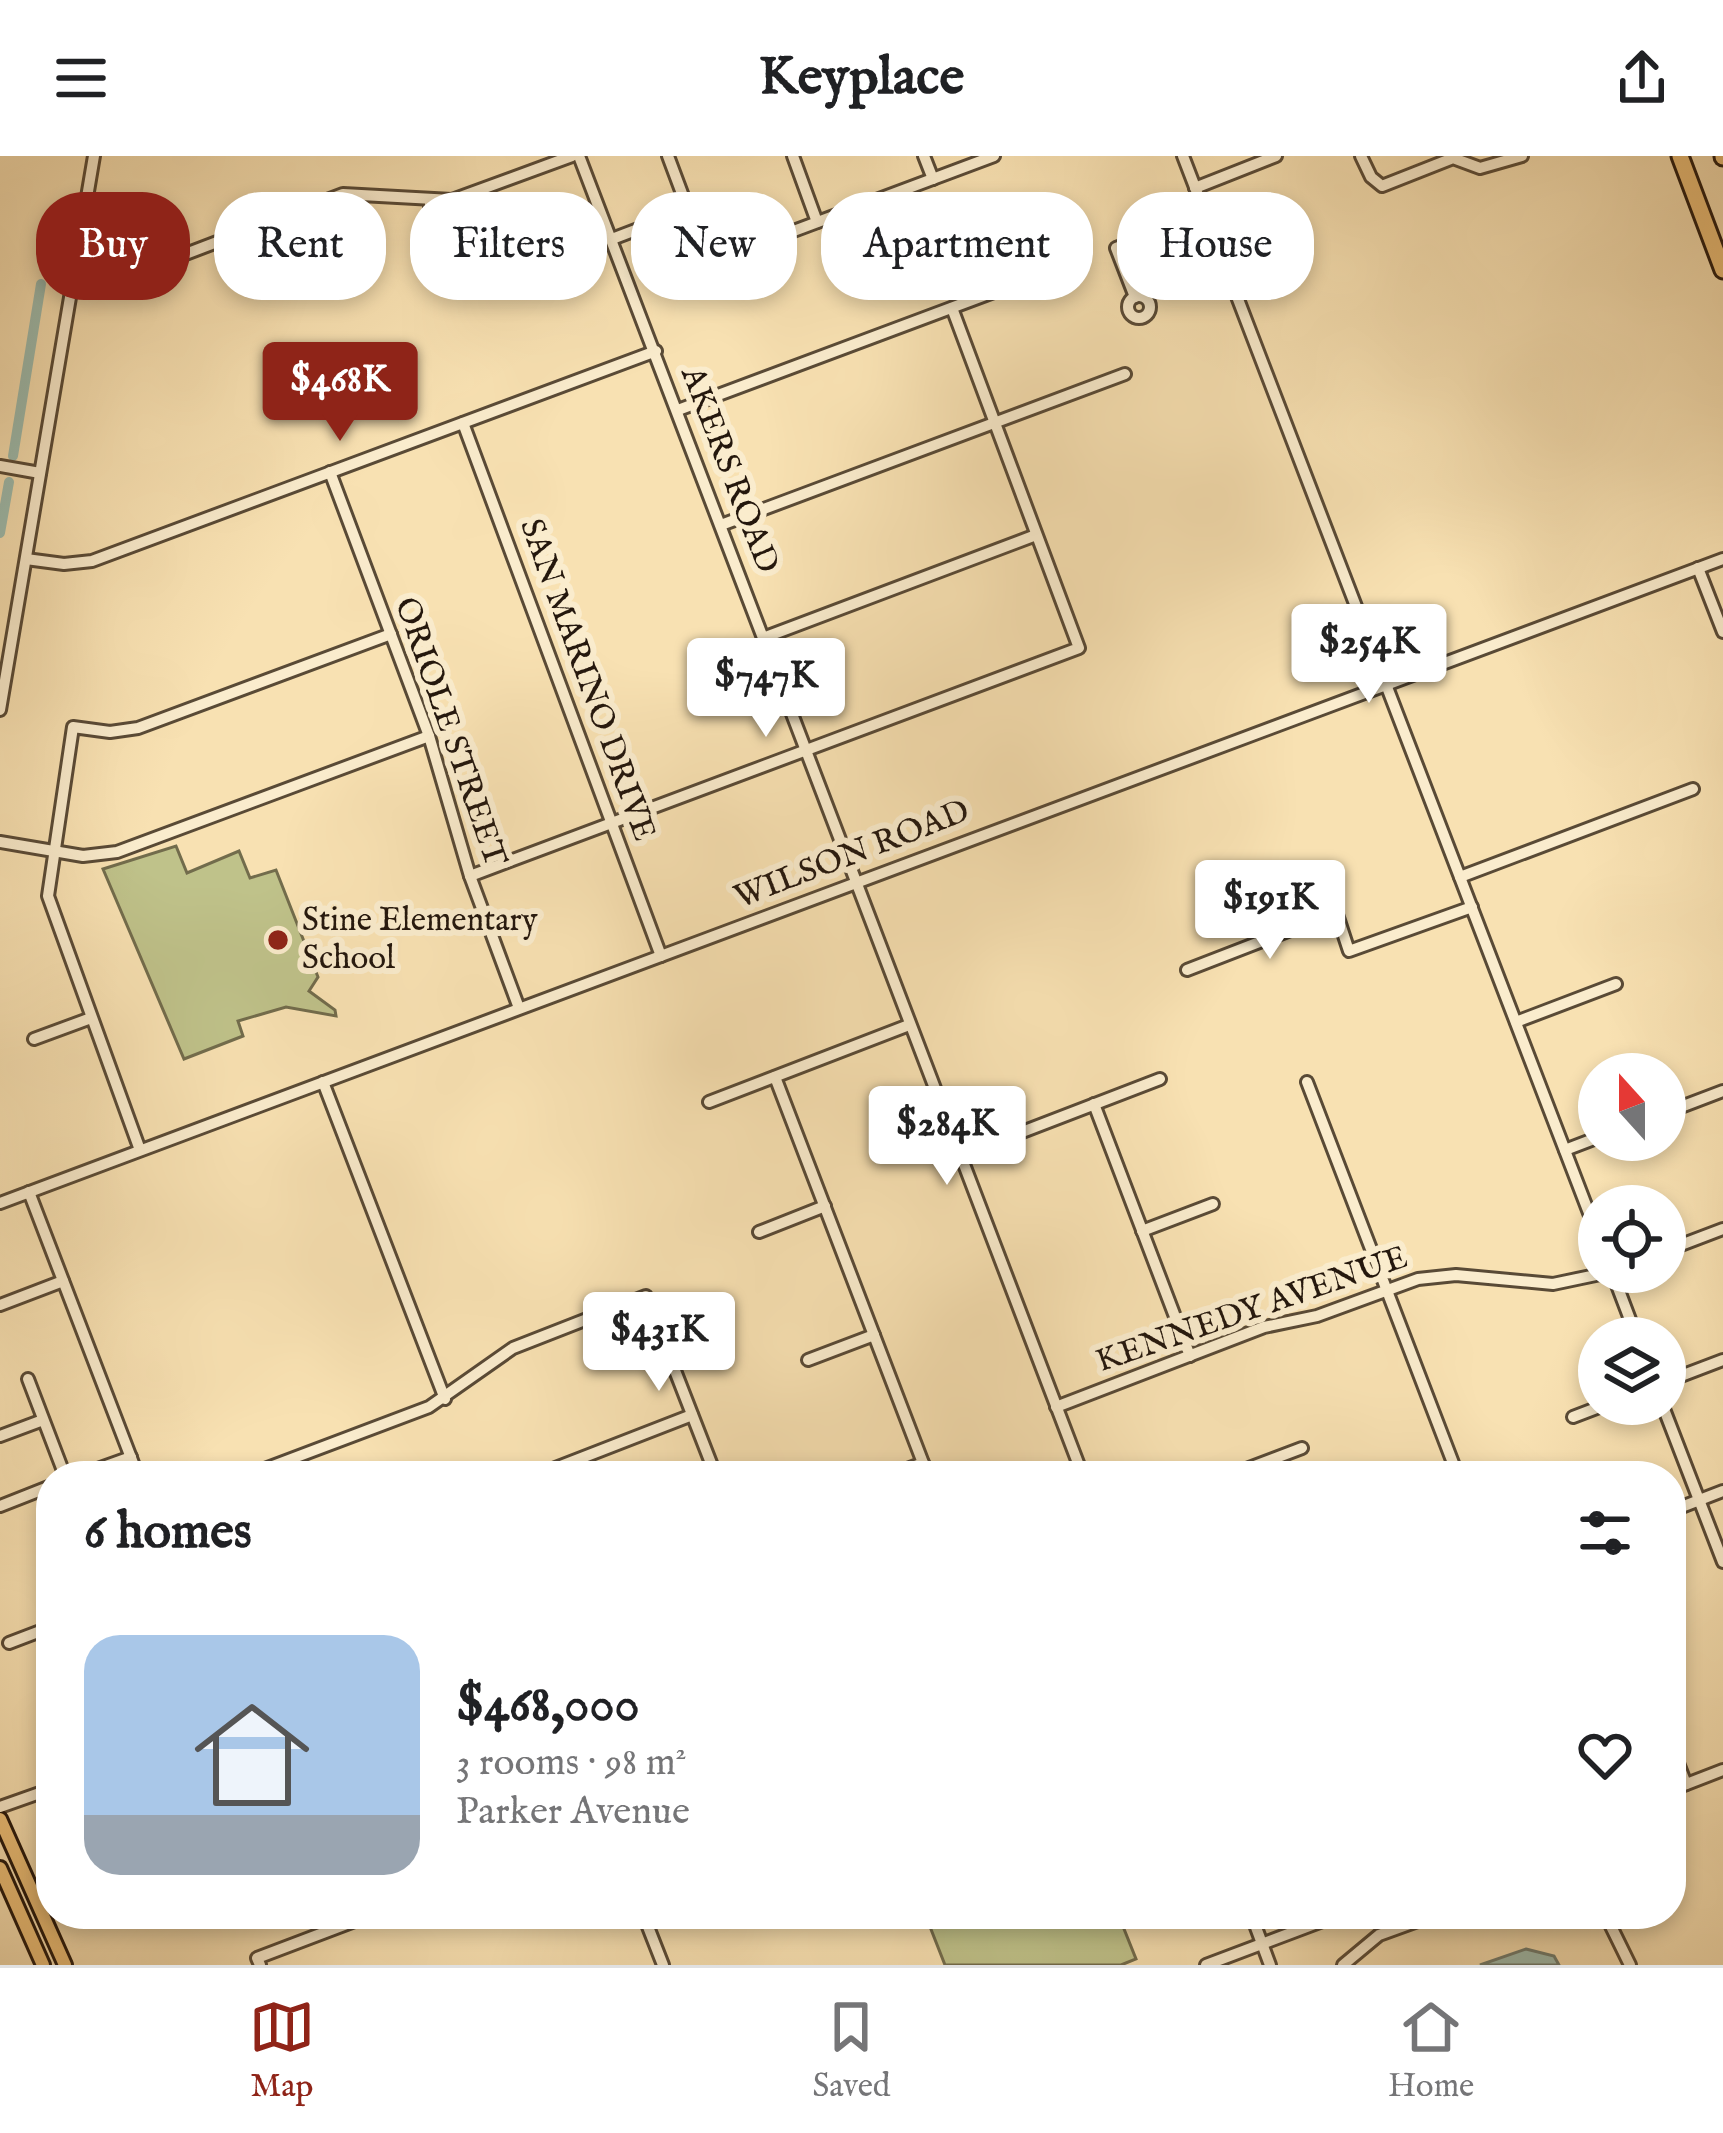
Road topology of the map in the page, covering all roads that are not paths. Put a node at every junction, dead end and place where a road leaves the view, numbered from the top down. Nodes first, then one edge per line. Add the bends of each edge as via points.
1 (94, 156) edge
2 (576, 156) edge
3 (668, 156) edge
4 (793, 156) edge
5 (924, 156) edge
6 (994, 156) edge
7 (1183, 156) edge
8 (1276, 156) edge
9 (1361, 156) edge
10 (1522, 156) edge
11 (1681, 156) edge
12 (933, 179) junction
13 (1196, 188) junction
14 (88, 192) edge
15 (480, 192) edge
16 (681, 192) edge
17 (1197, 192) edge
18 (410, 198) edge
19 (817, 222) junction
20 (797, 229) edge
21 (631, 232) edge
22 (612, 239) junction
23 (190, 252) edge
24 (1723, 270) edge
25 (70, 300) edge
26 (973, 300) edge
27 (1238, 300) edge
28 (952, 308) junction
29 (656, 351) junction
30 (1125, 374) dead end
31 (678, 410) junction
32 (463, 423) junction
33 (994, 423) junction
34 (0, 466) edge
35 (330, 472) junction
36 (40, 473) junction
37 (721, 525) junction
38 (1036, 536) junction
39 (26, 559) junction
40 (1723, 559) edge
41 (1698, 568) junction
42 (1723, 632) edge
43 (391, 634) junction
44 (763, 638) junction
45 (1386, 684) junction
46 (0, 710) edge
47 (429, 736) junction
48 (805, 750) junction
49 (1693, 789) dead end
50 (611, 823) junction
51 (0, 842) edge
52 (52, 851) junction
53 (1324, 875) dead end
54 (470, 876) junction
55 (1460, 877) junction
56 (855, 883) junction
57 (1472, 907) junction
58 (1337, 912) junction
59 (661, 956) junction
60 (1186, 970) dead end
61 (1616, 984) dead end
62 (520, 1008) junction
63 (91, 1018) junction
64 (1516, 1022) junction
65 (909, 1025) junction
66 (34, 1039) dead end
67 (775, 1077) junction
68 (1160, 1079) dead end
69 (323, 1082) junction
70 (1307, 1082) dead end
71 (1723, 1091) edge
72 (709, 1102) dead end
73 (1094, 1104) junction
74 (1686, 1105) edge
75 (1578, 1145) edge
76 (140, 1150) junction
77 (1565, 1150) junction
78 (959, 1156) junction
79 (1578, 1185) edge
80 (29, 1192) junction
81 (0, 1203) edge
82 (1213, 1204) dead end
83 (825, 1206) junction
84 (1723, 1228) edge
85 (1142, 1231) junction
86 (758, 1232) dead end
87 (1686, 1243) edge
88 (1578, 1279) edge
89 (63, 1281) junction
90 (1387, 1290) junction
91 (0, 1305) edge
92 (874, 1335) junction
93 (1190, 1356) junction
94 (808, 1360) dead end
95 (1723, 1360) edge
96 (1686, 1374) edge
97 (28, 1379) dead end
98 (445, 1400) junction
99 (1056, 1407) junction
100 (692, 1414) junction
101 (1578, 1415) edge
102 (1573, 1417) dead end
103 (43, 1420) junction
104 (1670, 1425) edge
105 (0, 1436) edge
106 (1302, 1448) dead end
107 (131, 1457) junction
108 (58, 1461) edge
109 (120, 1461) edge
110 (133, 1461) edge
111 (285, 1461) edge
112 (574, 1461) edge
113 (710, 1461) edge
114 (922, 1461) edge
115 (1077, 1461) edge
116 (1268, 1461) edge
117 (1452, 1461) edge
118 (1684, 1461) edge
119 (1686, 1466) edge
120 (1723, 1491) edge
121 (36, 1492) edge
122 (1699, 1500) junction
123 (1686, 1505) edge
124 (0, 1506) edge
125 (1723, 1562) edge
126 (36, 1633) edge
127 (9, 1643) dead end
128 (1723, 1771) edge
129 (1686, 1784) edge
130 (36, 1794) edge
131 (0, 1807) edge
132 (0, 1819) edge
133 (0, 1868) edge
134 (36, 1900) edge
135 (49, 1929) edge
136 (336, 1929) edge
137 (650, 1929) edge
138 (1256, 1929) edge
139 (1302, 1929) edge
140 (1396, 1929) edge
141 (1612, 1929) edge
142 (1262, 1944) junction
143 (258, 1961) edge
144 (43, 1965) edge
145 (65, 1965) edge
146 (663, 1965) edge
147 (1206, 1965) edge
148 (1270, 1965) edge
149 (1343, 1965) edge
150 (1630, 1965) edge

1 - 14 street
2 - 15 street
2 - 22 street, AKERS ROAD
3 - 16 street
4 - 19 street
5 - 12 street
6 - 12 street
7 - 13 street
8 - 13 street
9 - 10 street via 1382,186 1453,158 1480,168
11 - 24 highway
12 - 19 street
13 - 17 street
18 - 23 street via 343,194
19 - 20 street
21 - 22 street
22 - 29 street, AKERS ROAD
25 - 36 street
26 - 28 street
27 - 45 street
28 - 31 street
28 - 33 street
29 - 31 street, AKERS ROAD
29 - 32 street
30 - 33 street
31 - 37 street, AKERS ROAD
32 - 35 street
32 - 50 street, SAN MARINO DRIVE
33 - 37 street
33 - 38 street
34 - 36 street
35 - 39 street via 92,561
35 - 43 street, ORIOLE STREET
36 - 39 street
37 - 44 street, AKERS ROAD
38 - 44 street
38 - 48 street via 1078,648
39 - 46 street
40 - 41 street, WILSON ROAD
41 - 42 street
41 - 45 street, WILSON ROAD
43 - 47 street, ORIOLE STREET
43 - 52 street via 138,728 74,727
44 - 48 street, AKERS ROAD
45 - 55 street
45 - 56 street, WILSON ROAD
47 - 52 street via 117,852
47 - 54 street, ORIOLE STREET
48 - 50 street
48 - 56 street, AKERS ROAD
49 - 55 street
50 - 54 street
50 - 59 street, SAN MARINO DRIVE
51 - 52 street
52 - 63 street via 51,911
53 - 58 street
54 - 62 street, ORIOLE STREET
55 - 57 street
56 - 59 street, WILSON ROAD
56 - 65 street, AKERS ROAD
57 - 58 street via 1349,951
57 - 64 street
58 - 60 street
59 - 62 street, WILSON ROAD
61 - 64 street
62 - 69 street, WILSON ROAD
63 - 66 street
63 - 76 street
64 - 77 street
65 - 67 street
65 - 78 street, AKERS ROAD
67 - 72 street
67 - 83 street
68 - 73 street
69 - 76 street, WILSON ROAD
69 - 98 street
70 - 90 street
71 - 74 street
73 - 78 street
73 - 85 street
75 - 77 street
76 - 80 street, WILSON ROAD
77 - 79 street
78 - 99 street, AKERS ROAD
80 - 81 street, WILSON ROAD
80 - 89 street
82 - 85 street
83 - 86 street
83 - 92 street
84 - 87 street
85 - 93 street
88 - 90 street, KENNEDY AVENUE via 1436,1276
89 - 91 street
89 - 107 street
90 - 93 street, KENNEDY AVENUE
90 - 117 street
92 - 94 street
92 - 114 street
93 - 99 street, KENNEDY AVENUE
95 - 96 street
97 - 103 street
98 - 100 street via 513,1348 646,1296
98 - 111 street
99 - 115 street, AKERS ROAD
100 - 112 street
100 - 113 street
101 - 102 street
103 - 105 street
103 - 108 street
104 - 118 street
106 - 116 street
107 - 109 street
107 - 110 street
119 - 122 street
120 - 122 street
121 - 124 street
122 - 123 street
122 - 125 street
126 - 127 street
128 - 129 street
130 - 131 street
132 - 134 main road
133 - 144 main road
135 - 145 main road
136 - 143 street
137 - 146 street
138 - 142 street
139 - 142 street
140 - 149 street
141 - 150 street
142 - 147 street
142 - 148 street

